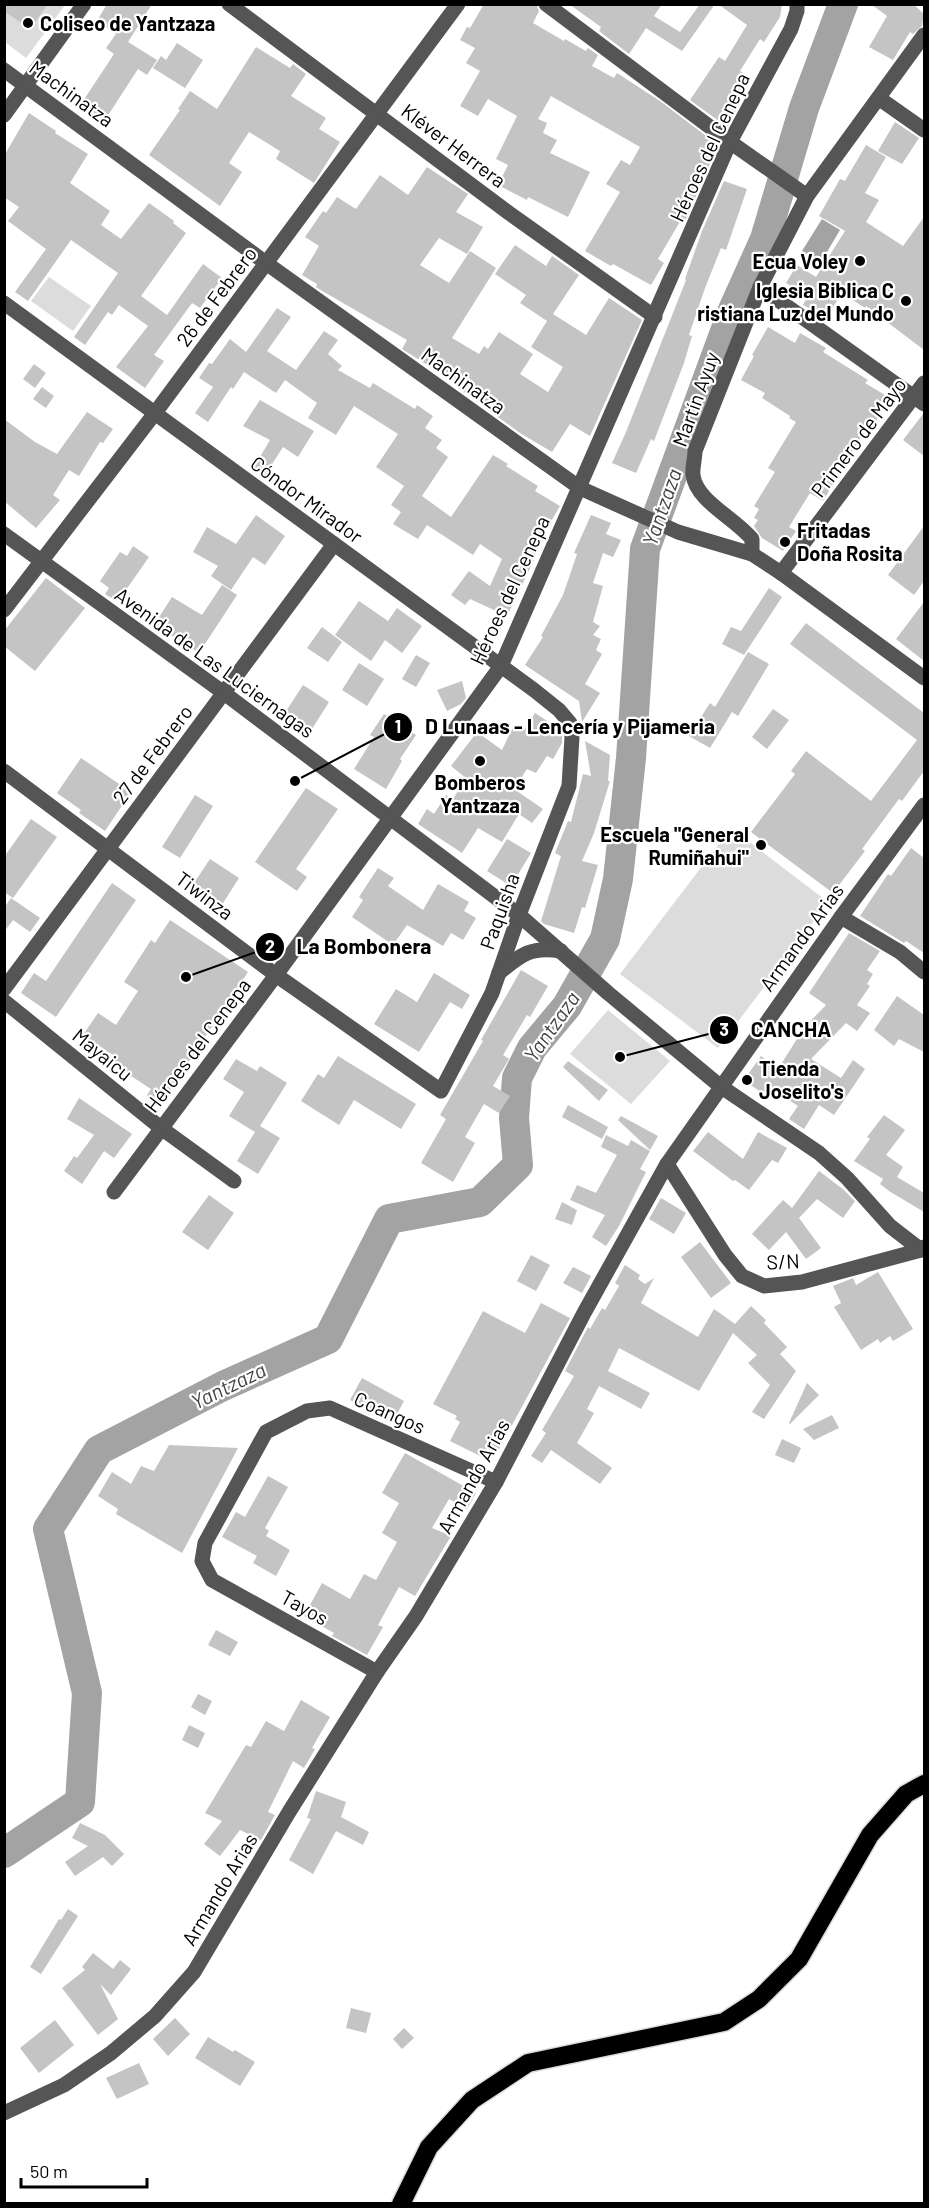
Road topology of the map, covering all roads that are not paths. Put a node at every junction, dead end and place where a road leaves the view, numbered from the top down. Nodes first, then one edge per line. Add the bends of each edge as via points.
1 (84, 4) edge
2 (229, 4) edge
3 (458, 4) edge
4 (546, 4) edge
5 (797, 4) edge
6 (924, 35) edge
7 (4, 70) edge
8 (26, 86) junction
9 (880, 99) junction
10 (376, 112) junction
11 (4, 115) edge
12 (924, 130) edge
13 (730, 142) junction
14 (807, 196) junction
15 (266, 263) junction
16 (760, 287) junction
17 (4, 303) edge
18 (656, 317) junction
19 (924, 383) edge
20 (919, 401) edge
21 (155, 414) junction
22 (580, 488) junction
23 (4, 534) edge
24 (333, 544) junction
25 (752, 554) junction
26 (41, 562) junction
27 (781, 573) junction
28 (4, 610) edge
29 (501, 666) junction
30 (924, 678) edge
31 (224, 693) junction
32 (572, 737) joint
33 (4, 771) edge
34 (924, 805) edge
35 (391, 818) junction
36 (108, 848) junction
37 (519, 915) junction
38 (841, 916) junction
39 (565, 954) junction
40 (924, 972) edge
41 (499, 973) junction
42 (276, 975) junction
43 (4, 989) edge
44 (4, 1001) edge
45 (720, 1086) junction
46 (441, 1091) joint
47 (161, 1128) junction
48 (667, 1164) junction
49 (234, 1181) dead end
50 (114, 1192) dead end
51 (923, 1248) edge
52 (496, 1482) junction
53 (212, 1580) joint
54 (377, 1672) junction
55 (924, 1784) edge
56 (4, 2113) edge
57 (401, 2204) edge

1 - 8 street
2 - 10 street, Kléver Herrera
3 - 10 street, 26 de Febrero
4 - 13 street
5 - 13 street, Héroes del Cenepa via 791,29
6 - 9 street, Martín Ayuy
7 - 8 street, Machinatza
8 - 11 street
8 - 15 street, Machinatza
9 - 12 street
9 - 14 street, Martín Ayuy
10 - 15 street, 26 de Febrero
10 - 18 street, Kléver Herrera
13 - 14 street
13 - 18 street, Héroes del Cenepa
14 - 16 street, Martín Ayuy
15 - 21 street, 26 de Febrero
15 - 22 street, Machinatza
16 - 20 street
16 - 25 street, Martín Ayuy via 695,452 693,475 700,495 752,538
17 - 21 street, Cóndor Mirador
18 - 22 street, Héroes del Cenepa
19 - 20 street, Primero de Mayo
20 - 27 street, Primero de Mayo
21 - 24 street, Cóndor Mirador
21 - 26 street, 26 de Febrero
22 - 25 street, Machinatza via 678,532
22 - 29 street, Héroes del Cenepa
23 - 26 street, Avenida de Las Luciernagas
24 - 29 street, Cóndor Mirador
24 - 31 street, 27 de Febrero
25 - 27 street, Machinatza
26 - 28 street, 26 de Febrero
26 - 31 street, Avenida de Las Luciernagas
27 - 30 street, Machinatza
29 - 32 street, Cóndor Mirador via 559,710 570,723
29 - 35 street, Héroes del Cenepa
31 - 35 street, Avenida de Las Luciernagas
31 - 36 street, 27 de Febrero
32 - 37 street, Paquisha via 569,786
33 - 36 street, Tiwinza
34 - 38 street, Armando Arias
35 - 37 street, Avenida de Las Luciernagas
35 - 42 street, Héroes del Cenepa
36 - 42 street, Tiwinza
36 - 43 street, 27 de Febrero
37 - 39 street, Avenida de Las Luciernagas
37 - 41 street, Paquisha
38 - 40 street via 900,952
38 - 45 street, Armando Arias
39 - 41 street via 545,948 528,951
39 - 45 street, Avenida de Las Luciernagas
41 - 46 street, Paquisha
42 - 46 street, Tiwinza
42 - 47 street, Héroes del Cenepa
44 - 47 street, Mayaicu
45 - 48 street, Armando Arias
45 - 51 street via 819,1153 890,1226
47 - 49 street, Mayaicu
47 - 50 street, Héroes del Cenepa
48 - 51 street, S/N via 725,1255 742,1276 764,1286 802,1282
48 - 52 street, Armando Arias
52 - 53 street, Coangos via 330,1408 307,1411 266,1432 205,1543 202,1561
52 - 54 street, Armando Arias via 416,1616
53 - 54 street, Tayos
54 - 56 street, Armando Arias via 194,1972 155,2016 111,2053 64,2085
55 - 57 highway via 906,1794 870,1835 799,1959 759,1999 724,2022 528,2063 472,2100 429,2147

